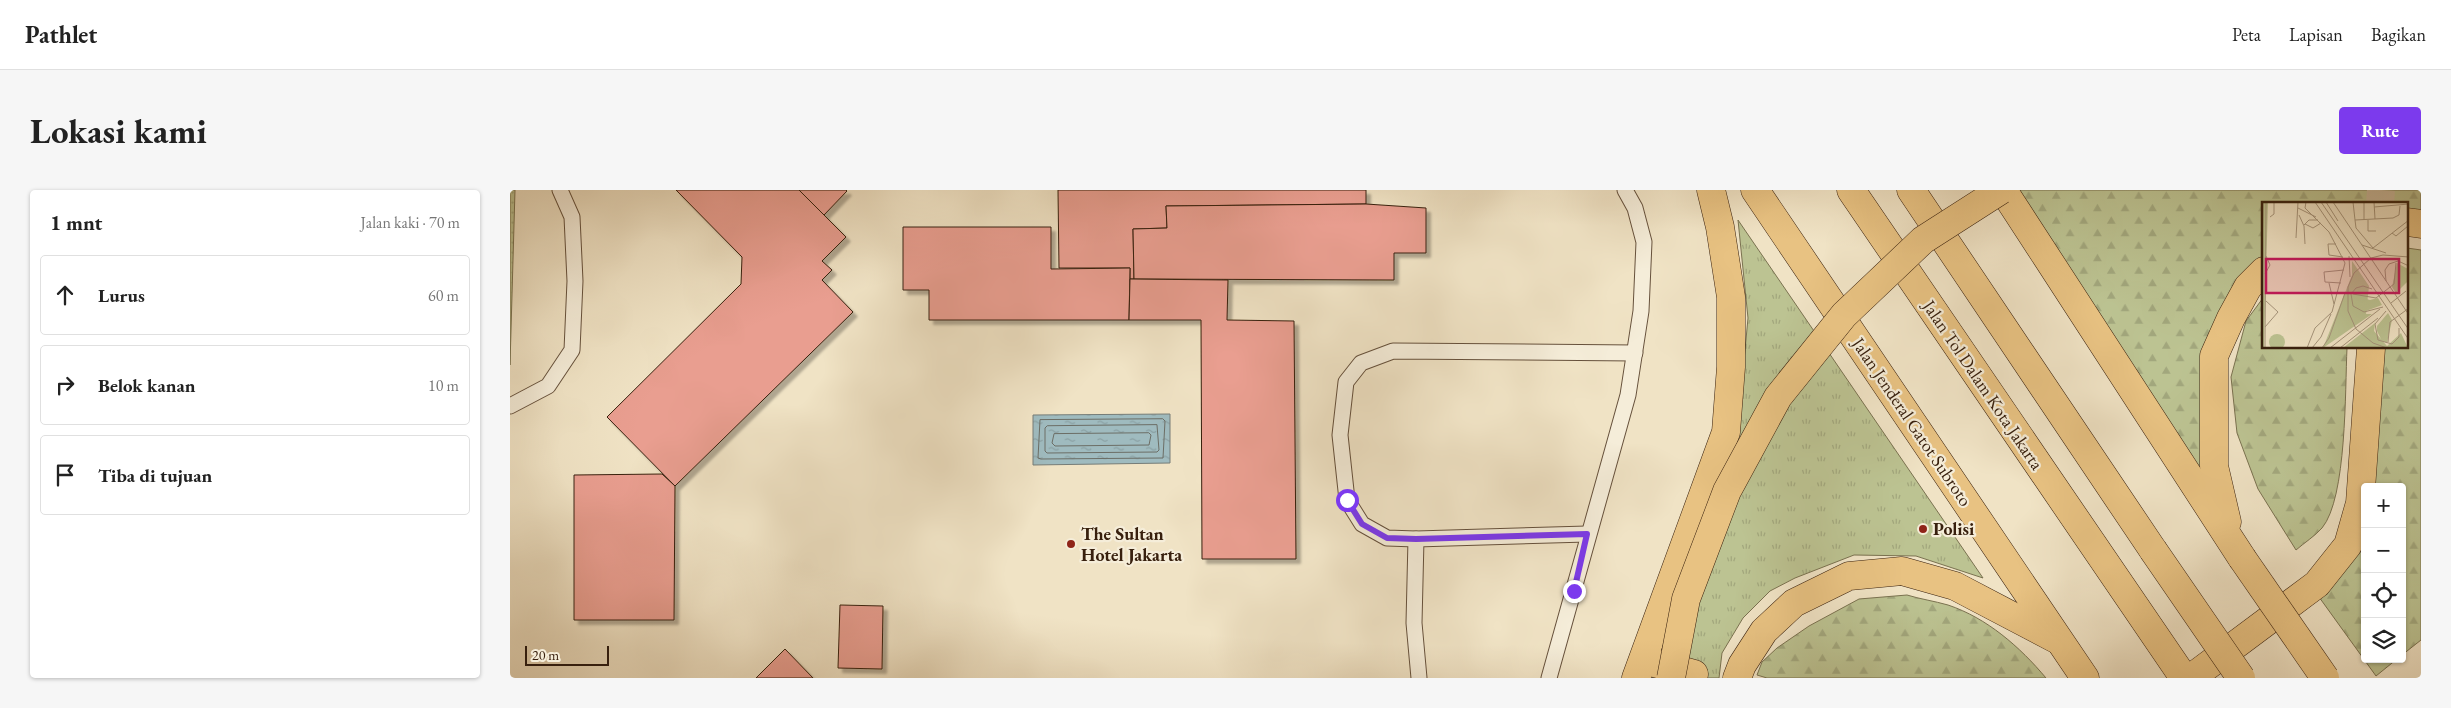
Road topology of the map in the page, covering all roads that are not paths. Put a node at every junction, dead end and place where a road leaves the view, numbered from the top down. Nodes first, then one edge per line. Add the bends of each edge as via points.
1 (560, 190) edge
2 (1625, 190) edge
3 (1711, 190) edge
4 (1755, 190) edge
5 (1851, 190) edge
6 (1912, 190) edge
7 (2002, 190) edge
8 (2408, 222) edge
9 (2421, 224) edge
10 (2262, 274) edge
11 (2371, 349) edge
12 (1636, 353) junction
13 (510, 406) edge
14 (1587, 534) junction
15 (1416, 539) junction
16 (2237, 550) junction
17 (2063, 645) junction
18 (1639, 669) edge
19 (1683, 676) edge
20 (1419, 678) edge
21 (1549, 678) edge
22 (1737, 678) edge
23 (2085, 678) edge
24 (2184, 678) edge
25 (2191, 678) edge
26 (2241, 678) edge
27 (2325, 678) edge

1 - 13 lane via 572,217 575,281 572,350 548,386
2 - 12 lane via 1644,242 1642,311
3 - 18 highway via 1731,297 1731,367 1726,432
4 - 17 highway, Jalan Jenderal Gatot Subroto
5 - 24 highway, Jalan Tol Dalam Kota Jakarta
6 - 26 highway, bridge
7 - 16 highway
7 - 19 highway, bridge via 1923,240 1844,316 1778,397 1724,500 1686,599
8 - 9 highway
10 - 16 highway via 2248,287 2214,356 2214,466
11 - 25 highway via 2360,503 2348,545 2317,584
12 - 14 lane via 1628,395
12 - 15 lane via 1394,351 1362,363 1346,382 1340,435 1347,500 1362,524 1387,538
14 - 15 lane
14 - 21 lane
15 - 20 lane via 1414,622
16 - 27 highway, bridge
17 - 22 highway via 1955,586 1902,571 1849,576 1794,603 1764,631
17 - 23 highway, Jalan Jenderal Gatot Subroto
18 - 19 highway

